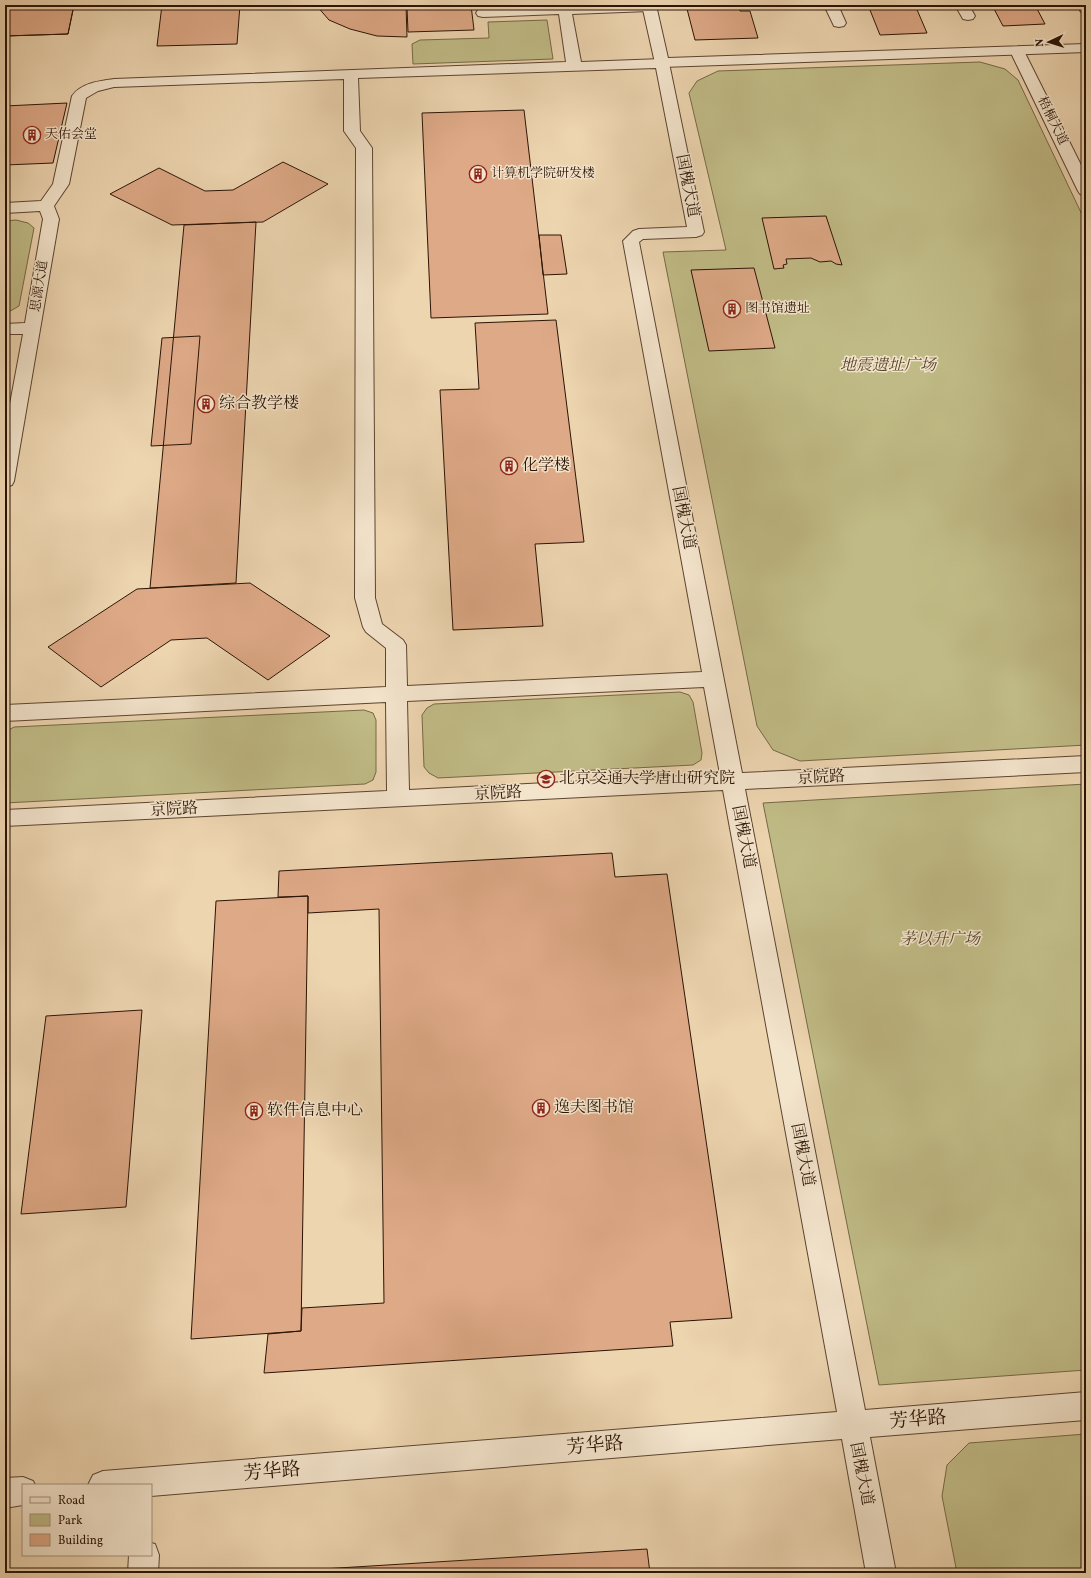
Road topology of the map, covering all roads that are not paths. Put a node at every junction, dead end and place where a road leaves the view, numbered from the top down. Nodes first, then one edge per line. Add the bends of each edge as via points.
1 (831, 5) edge
2 (1084, 5) edge
3 (649, 6) edge
4 (564, 7) edge
5 (1086, 9) edge
6 (483, 13) dead end
7 (839, 23) dead end
8 (1086, 48) edge
9 (1017, 51) junction
10 (662, 64) junction
11 (574, 66) junction
12 (351, 74) junction
13 (1086, 191) edge
14 (46, 206) junction
15 (5, 208) edge
16 (33, 328) junction
17 (5, 329) edge
18 (6, 471) edge
19 (714, 679) junction
20 (396, 695) junction
21 (5, 713) edge
22 (1086, 764) edge
23 (732, 782) junction
24 (398, 800) junction
25 (5, 818) edge
26 (1086, 1406) edge
27 (852, 1425) junction
28 (149, 1483) edge
29 (126, 1484) edge
30 (22, 1492) edge
31 (5, 1493) edge
32 (144, 1556) edge
33 (143, 1573) edge
34 (881, 1573) edge

1 - 7 street
2 - 5 street
3 - 4 street
3 - 10 street
4 - 6 street
4 - 11 street
8 - 9 street
9 - 10 street
9 - 13 street, 梧桐大道
10 - 11 street
10 - 19 street, 国槐大道 via 696,232 639,234 631,241
11 - 12 street
12 - 14 street via 114,83 93,87 79,96 61,184
12 - 20 street via 352,131 364,148 365,598 373,627 396,645
14 - 15 street
14 - 16 street, 思源大道 via 51,219
16 - 17 street
16 - 18 street, 思源大道
19 - 20 street
19 - 23 street, 国槐大道
20 - 21 street
20 - 24 street
22 - 23 street, 京院路
23 - 24 street, 京院路
23 - 27 street, 国槐大道
24 - 25 street, 京院路
26 - 27 street, 芳华路
27 - 28 street, 芳华路
27 - 34 street, 国槐大道
28 - 29 street, 芳华路
30 - 31 street
32 - 33 street

